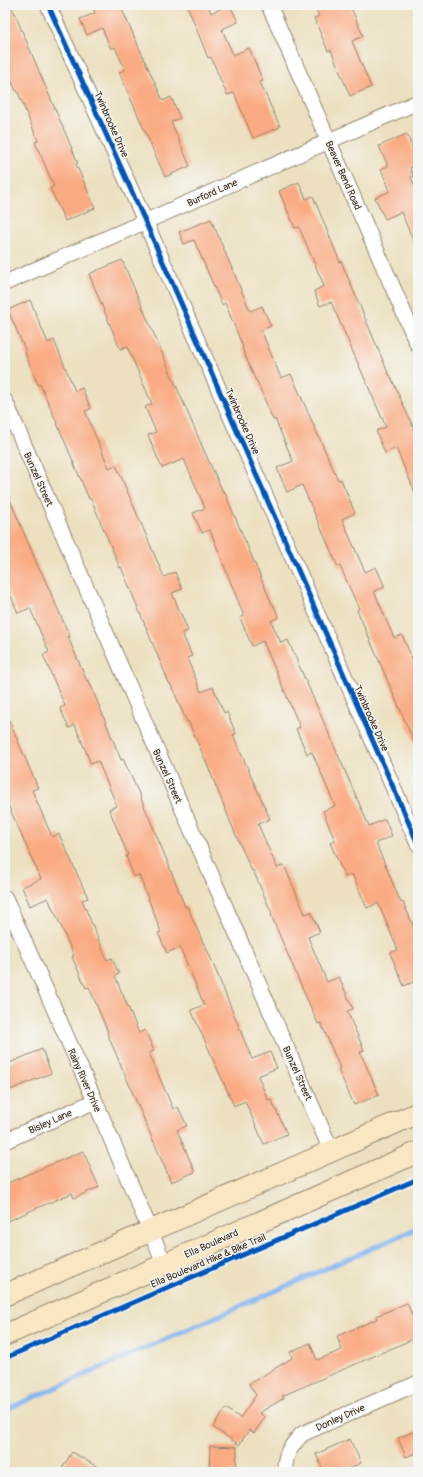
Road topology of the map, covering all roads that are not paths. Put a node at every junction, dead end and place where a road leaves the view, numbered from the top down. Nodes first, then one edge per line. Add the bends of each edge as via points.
1 (48, 5) edge
2 (269, 5) edge
3 (418, 102) edge
4 (329, 141) junction
5 (145, 221) junction
6 (5, 283) edge
7 (418, 345) edge
8 (5, 401) edge
9 (418, 844) edge
10 (5, 898) edge
11 (95, 1101) junction
12 (418, 1112) edge
13 (5, 1141) edge
14 (331, 1150) junction
15 (418, 1152) edge
16 (151, 1231) junction
17 (164, 1264) junction
18 (5, 1295) edge
19 (5, 1335) edge
20 (418, 1384) edge
21 (285, 1472) edge

1 - 5 street, Twinbrooke Drive
2 - 4 street, Beaver Bend Road
3 - 4 street, Burford Lane
4 - 5 street, Burford Lane
4 - 7 street, Beaver Bend Road
5 - 6 street, Burford Lane
5 - 9 street, Twinbrooke Drive
8 - 14 street, Bunzel Street
10 - 11 street, Rainy River Drive
11 - 13 street, Bisley Lane
11 - 16 street, Rainy River Drive
12 - 14 main road
14 - 16 main road
15 - 17 main road, Ella Boulevard
16 - 17 street, Rainy River Drive
16 - 18 main road
17 - 19 main road, Ella Boulevard
20 - 21 street, Donley Drive via 302,1434 292,1444 284,1460

